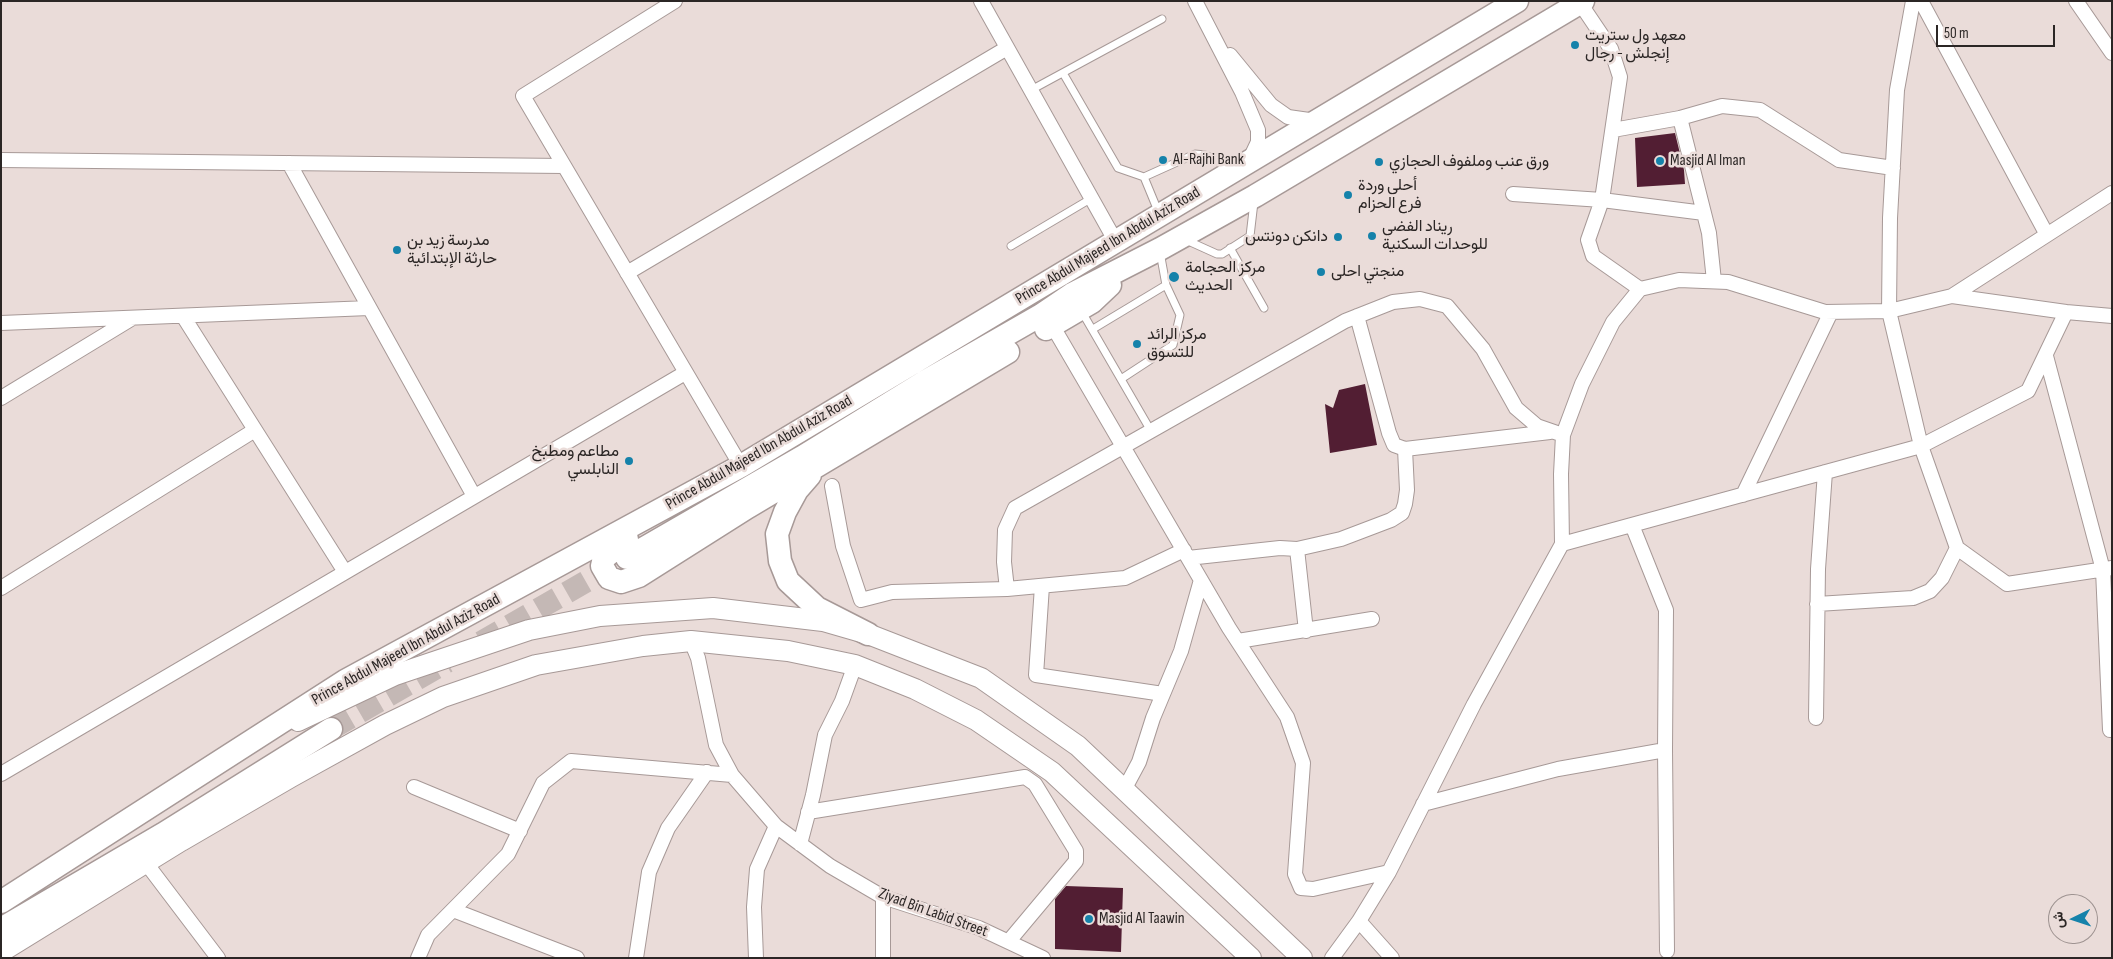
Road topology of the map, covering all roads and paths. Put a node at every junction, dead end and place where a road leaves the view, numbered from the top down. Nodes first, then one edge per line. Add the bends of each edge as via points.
1 (675, 1) edge
2 (981, 1) edge
3 (1517, 1) edge
4 (1913, 1) edge
5 (1921, 1) edge
6 (2076, 1) edge
7 (1581, 2) edge
8 (1198, 4) edge
9 (1162, 18) dead end
10 (1216, 38) junction
11 (1007, 48) junction
12 (2112, 53) edge
13 (1062, 73) junction
14 (1031, 90) junction
15 (1680, 118) junction
16 (1316, 121) junction
17 (1613, 130) junction
18 (1, 160) edge
19 (1248, 162) junction
20 (289, 163) junction
21 (564, 166) junction
22 (1893, 168) junction
23 (1229, 174) junction
24 (1144, 177) junction
25 (2112, 193) edge
26 (1514, 194) dead end
27 (1255, 196) junction
28 (1092, 198) junction
29 (1602, 200) junction
30 (1704, 213) junction
31 (1160, 215) junction
32 (2047, 235) junction
33 (1116, 242) junction
34 (1169, 243) junction
35 (1011, 246) dead end
36 (1230, 248) junction
37 (1138, 260) junction
38 (627, 273) junction
39 (1714, 281) junction
40 (1166, 285) junction
41 (1640, 289) junction
42 (1952, 296) junction
43 (370, 308) junction
44 (1080, 308) junction
45 (1264, 308) dead end
46 (1889, 311) junction
47 (1831, 312) junction
48 (2066, 312) junction
49 (2111, 315) edge
50 (183, 316) junction
51 (1357, 316) junction
52 (134, 318) junction
53 (1, 323) edge
54 (1052, 325) junction
55 (1093, 328) junction
56 (2046, 356) junction
57 (685, 372) junction
58 (1121, 379) junction
59 (1, 398) edge
60 (255, 430) junction
61 (1151, 431) junction
62 (1558, 433) junction
63 (1123, 446) junction
64 (1921, 446) junction
65 (1405, 449) junction
66 (820, 464) junction
67 (741, 466) junction
68 (1825, 472) junction
69 (832, 486) dead end
70 (1743, 495) junction
71 (474, 496) junction
72 (664, 508) junction
73 (1632, 525) junction
74 (1562, 544) junction
75 (1957, 548) junction
76 (1296, 549) junction
77 (1186, 554) junction
78 (626, 558) tunnel mouth
79 (2107, 569) edge
80 (345, 572) junction
81 (1201, 580) junction
82 (1042, 586) junction
83 (1, 588) edge
84 (1007, 589) junction
85 (1817, 604) junction
86 (1372, 619) dead end
87 (1306, 631) junction
88 (868, 634) junction
89 (691, 641) junction
90 (1238, 641) junction
91 (855, 665) junction
92 (1163, 694) junction
93 (1816, 718) dead end
94 (331, 729) tunnel mouth
95 (2110, 730) dead end
96 (245, 746) junction
97 (1665, 750) junction
98 (707, 772) junction
99 (1, 774) edge
100 (732, 775) junction
101 (414, 787) dead end
102 (1124, 790) junction
103 (1423, 804) junction
104 (808, 812) junction
105 (776, 826) junction
106 (520, 830) junction
107 (800, 844) junction
108 (146, 863) junction
109 (1389, 872) junction
110 (883, 897) junction
111 (1, 902) edge
112 (453, 910) junction
113 (1358, 921) junction
114 (1009, 942) junction
115 (5, 947) edge
116 (1667, 951) dead end
117 (218, 958) edge
118 (418, 958) edge
119 (578, 958) edge
120 (636, 958) edge
121 (756, 958) edge
122 (883, 958) edge
123 (1043, 958) edge
124 (1251, 958) edge
125 (1302, 958) edge
126 (1332, 958) edge
127 (1392, 958) edge

1 - 21 street via 523,96
2 - 11 street
3 - 16 main road, Prince Abdul Majeed Ibn Abdul Aziz Road
4 - 22 street via 1897,90
5 - 32 street
6 - 12 street
7 - 17 street via 1611,49 1620,77
7 - 27 main road, Prince Abdul Majeed Ibn Abdul Aziz Road
8 - 10 street
9 - 13 lane
10 - 16 street via 1271,105 1288,117
10 - 19 street via 1258,130 1258,142
11 - 14 street
11 - 38 street
13 - 14 lane
13 - 24 lane via 1114,165
14 - 28 street
15 - 17 street
15 - 22 street via 1722,106 1760,110 1839,160
15 - 30 street
16 - 19 main road, Prince Abdul Majeed Ibn Abdul Aziz Road
17 - 29 street
18 - 20 street
19 - 23 main road, Prince Abdul Majeed Ibn Abdul Aziz Road
20 - 21 street
20 - 43 street
21 - 38 street
22 - 46 street
23 - 24 lane via 1219,161 1194,154
23 - 31 main road, Prince Abdul Majeed Ibn Abdul Aziz Road
24 - 31 lane
25 - 32 street
26 - 29 street
27 - 34 main road, Prince Abdul Majeed Ibn Abdul Aziz Road
27 - 36 lane via 1252,234
28 - 33 street
28 - 35 lane
29 - 30 street
29 - 41 street via 1588,240 1593,256
30 - 39 street
31 - 33 main road, Prince Abdul Majeed Ibn Abdul Aziz Road
32 - 42 street
33 - 67 main road, Prince Abdul Majeed Ibn Abdul Aziz Road
34 - 36 lane via 1217,254
34 - 37 main road, Prince Abdul Majeed Ibn Abdul Aziz Road
34 - 40 lane
36 - 45 lane
37 - 44 main road via 1092,302
37 - 78 main road, Prince Abdul Majeed Ibn Abdul Aziz Road via 1072,294 802,457
38 - 57 street
39 - 41 street via 1679,280
39 - 47 street via 1728,282
40 - 55 lane
40 - 58 lane via 1180,315 1173,345
41 - 62 street via 1614,322
42 - 46 street
42 - 48 street
43 - 50 street
43 - 71 street
44 - 54 main road
44 - 55 lane
46 - 47 street
46 - 64 street
47 - 70 street
48 - 49 street
48 - 56 street
50 - 52 street
50 - 60 street
51 - 61 street
51 - 62 street via 1393,302 1420,299 1447,306 1483,349 1516,408 1537,426
51 - 65 street via 1389,433 1394,445
52 - 53 street
52 - 59 street
54 - 63 street
54 - 66 main road
55 - 58 lane
56 - 64 street via 2028,391
56 - 79 street
57 - 67 street
57 - 71 street
58 - 61 lane
60 - 80 street
60 - 83 street
61 - 63 street
62 - 65 street
62 - 74 street
63 - 77 street
63 - 84 street via 1015,508 1005,530
64 - 68 street
64 - 75 street
65 - 76 street via 1407,490 1402,513 1341,539
66 - 72 main road via 640,576 621,582 609,578 602,566 604,558
66 - 88 main road via 797,490 784,512 777,534 780,561 788,581 817,608
67 - 72 main road, Prince Abdul Majeed Ibn Abdul Aziz Road
68 - 70 street
68 - 85 street
69 - 84 street via 843,546 861,600 892,592
70 - 73 street
71 - 80 street
72 - 96 main road, Prince Abdul Majeed Ibn Abdul Aziz Road via 346,681
73 - 74 street
73 - 97 street via 1666,610
74 - 103 street
75 - 79 street via 2007,584
75 - 85 street via 1942,578 1930,591 1913,598
76 - 77 street
76 - 87 street
77 - 81 street
77 - 82 street via 1125,578
79 - 95 street
80 - 99 street
81 - 90 street
81 - 92 street via 1181,651
82 - 84 street
82 - 92 street via 1036,675
85 - 93 street
86 - 87 street
87 - 90 street
88 - 96 main road via 823,622 714,608 600,616 529,630 395,675
88 - 102 main road via 981,678 1078,746
89 - 91 main road via 788,651
89 - 100 street, Ziyad Bin Labid Street via 698,658 716,745
89 - 108 main road via 536,665 443,698 316,763
90 - 109 street via 1287,718 1303,763 1296,874 1301,888 1313,889
91 - 104 street via 825,736
91 - 124 main road via 915,689 976,720 1052,772
92 - 102 street via 1139,762
94 - 115 main road, Prince Abdul Majeed Ibn Abdul Aziz Road via 163,834
96 - 111 main road, Prince Abdul Majeed Ibn Abdul Aziz Road
97 - 103 street via 1558,769
97 - 116 street
98 - 100 street
98 - 106 street via 571,760 543,783
98 - 120 street via 668,828 649,872
100 - 105 street, Ziyad Bin Labid Street
101 - 106 street
102 - 125 main road
103 - 109 street
104 - 107 street
104 - 114 street via 1025,777 1035,784 1071,843 1076,861
105 - 107 street, Ziyad Bin Labid Street
105 - 121 street via 757,869 754,907
106 - 112 street via 508,854
107 - 110 street, Ziyad Bin Labid Street
108 - 115 main road
108 - 117 street
109 - 113 street
110 - 114 street, Ziyad Bin Labid Street via 979,928
110 - 122 street
112 - 118 street via 428,935
112 - 119 street
113 - 126 street
113 - 127 street
114 - 123 street, Ziyad Bin Labid Street

